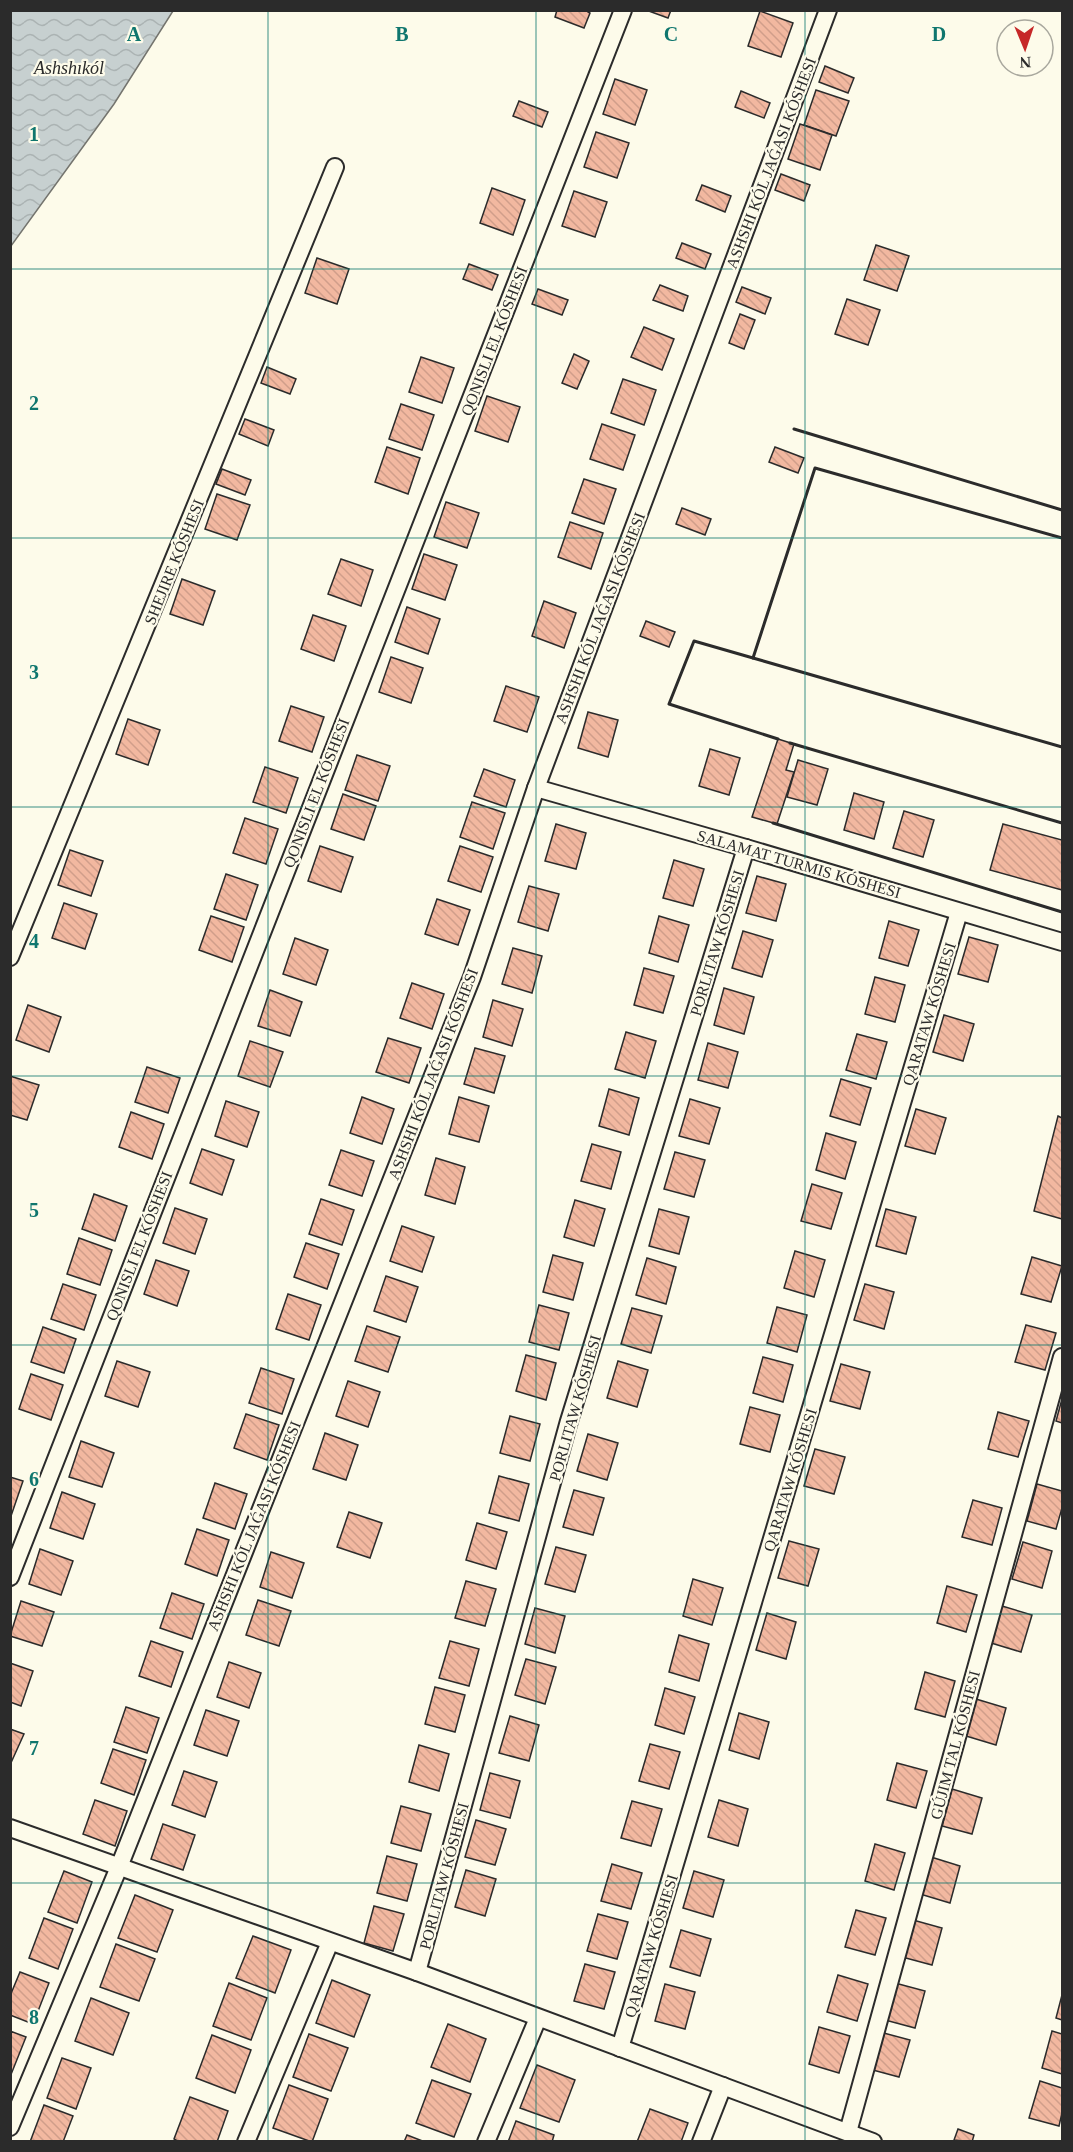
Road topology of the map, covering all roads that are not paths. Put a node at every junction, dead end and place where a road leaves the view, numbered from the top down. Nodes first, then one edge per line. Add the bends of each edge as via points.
1 (623, 10) edge
2 (828, 10) edge
3 (335, 167) dead end
4 (536, 788) junction
5 (746, 848) junction
6 (959, 912) junction
7 (1062, 942) edge
8 (10, 957) edge
9 (1062, 1357) edge
10 (10, 1576) edge
11 (10, 1828) edge
12 (119, 1867) junction
13 (330, 1942) junction
14 (417, 1972) junction
15 (538, 2018) junction
16 (620, 2048) junction
17 (723, 2086) junction
18 (10, 2127) edge
19 (848, 2132) junction
20 (246, 2142) edge
21 (486, 2142) edge
22 (701, 2142) edge
23 (873, 2142) edge

1 - 10 street
2 - 4 street
3 - 8 street, SHEJIRE KÓSHESI
4 - 5 street
4 - 12 street via 472,977
5 - 6 street
5 - 14 street via 569,1421
6 - 7 street
6 - 16 street, QARATAW KÓSHESI
9 - 19 street, GÚJIM TAL KÓSHESI
11 - 12 street
12 - 13 street
12 - 18 street
13 - 14 street
13 - 20 street
14 - 15 street
15 - 16 street
15 - 21 street
16 - 17 street
17 - 19 street
17 - 22 street
19 - 23 street

